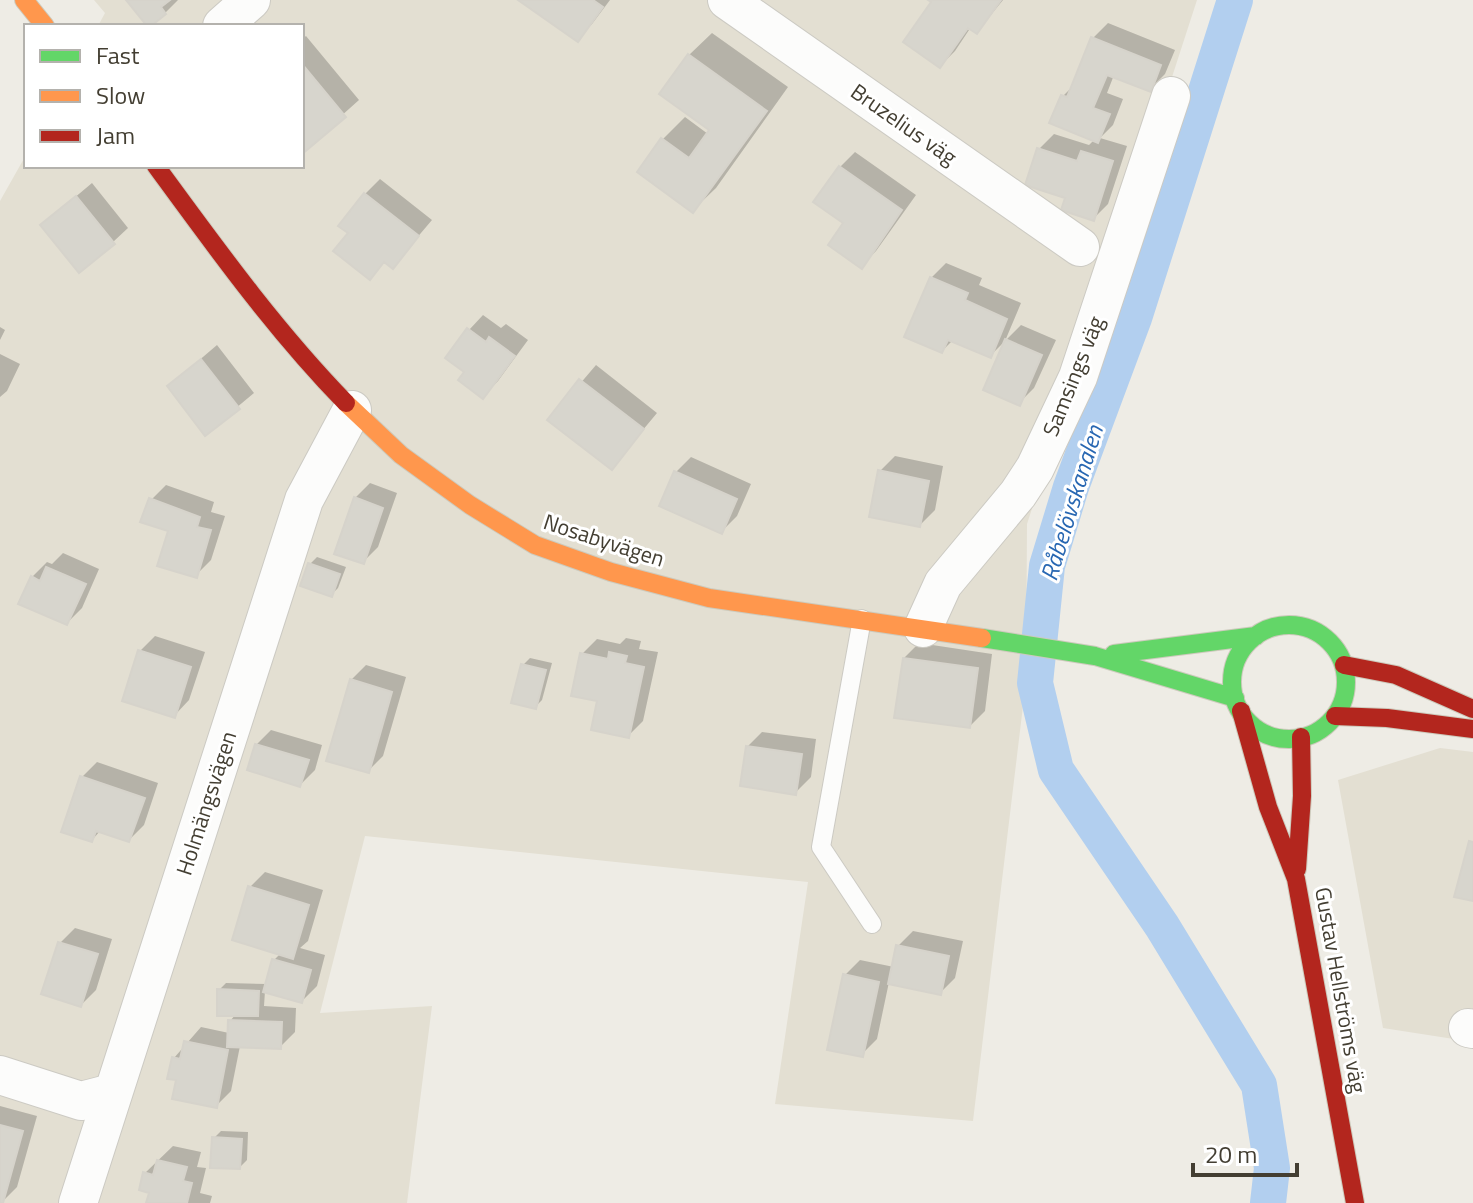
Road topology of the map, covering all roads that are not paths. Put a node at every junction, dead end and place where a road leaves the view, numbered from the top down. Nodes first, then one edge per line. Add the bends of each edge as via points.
1 (24, 0) edge
2 (251, 0) edge
3 (727, 0) edge
4 (43, 24) edge
5 (224, 24) edge
6 (1171, 96) dead end
7 (157, 168) edge
8 (1080, 247) dead end
9 (352, 410) junction
10 (862, 619) junction
11 (923, 628) junction
12 (1256, 636) junction
13 (1095, 656) junction
14 (1344, 665) junction
15 (1238, 704) junction
16 (1473, 709) edge
17 (1335, 716) junction
18 (1473, 729) edge
19 (1301, 737) junction
20 (1296, 879) junction
21 (872, 924) dead end
22 (0, 1075) edge
23 (112, 1093) junction
24 (78, 1203) edge
25 (1355, 1203) edge

1 - 4 main road
2 - 5 street
3 - 8 street, Bruzelius väg
6 - 11 street, Samsings väg via 1078,377 1035,468 943,584
7 - 9 main road, Nosabyvägen via 305,361
9 - 10 main road, Nosabyvägen via 401,455 535,545 709,598
9 - 23 street, Holmängsvägen via 304,500
10 - 11 main road, Nosabyvägen
10 - 21 lane via 821,847
11 - 13 main road, Nosabyvägen
12 - 13 main road, Nosabyvägen
12 - 14 main road via 1280,626 1307,628 1330,642
12 - 15 main road via 1235,663
13 - 15 main road, Nosabyvägen
14 - 16 main road via 1396,675
14 - 17 main road via 1345,692
15 - 19 main road via 1248,721 1266,734
15 - 20 main road, Gustav Hellströms väg
17 - 18 main road
17 - 19 main road
19 - 20 main road, Gustav Hellströms väg
20 - 25 main road, Gustav Hellströms väg
22 - 23 street via 81,1101
23 - 24 street, Holmängsvägen

